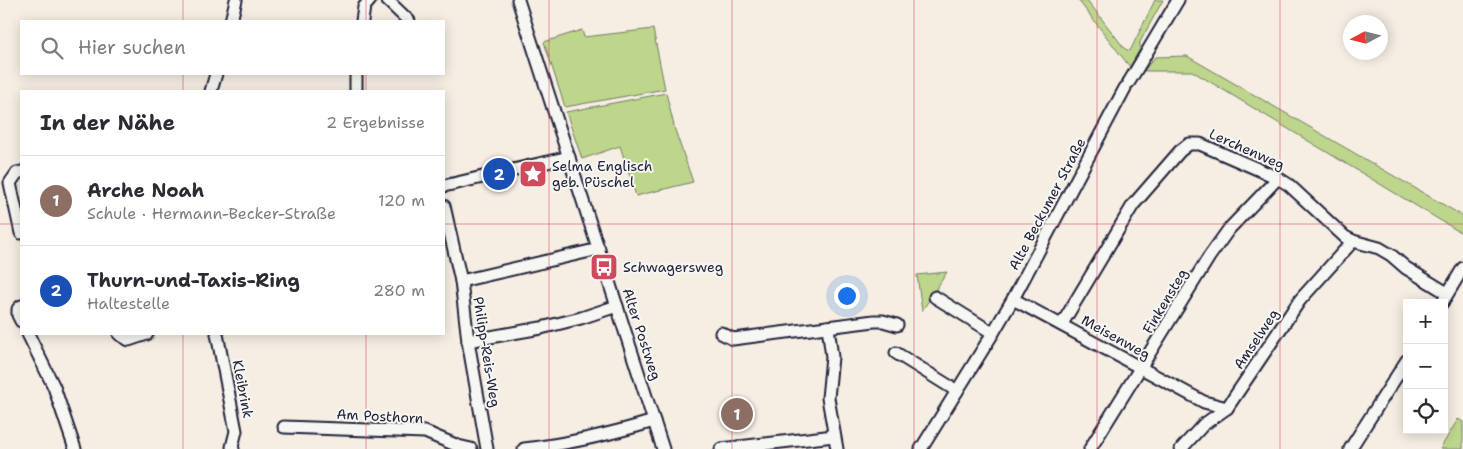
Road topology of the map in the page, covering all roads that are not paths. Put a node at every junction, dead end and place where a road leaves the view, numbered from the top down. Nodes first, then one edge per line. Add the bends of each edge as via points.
1 (236, 0) edge
2 (370, 0) edge
3 (387, 0) edge
4 (518, 0) edge
5 (1178, 0) edge
6 (230, 20) edge
7 (362, 20) edge
8 (408, 20) edge
9 (216, 75) edge
10 (356, 75) edge
11 (211, 90) edge
12 (356, 90) edge
13 (569, 157) junction
14 (20, 172) edge
15 (1278, 178) junction
16 (445, 186) edge
17 (445, 217) edge
18 (20, 228) edge
19 (1352, 241) junction
20 (598, 249) junction
21 (449, 260) edge
22 (1463, 268) edge
23 (461, 281) junction
24 (934, 297) dead end
25 (1445, 298) edge
26 (1013, 299) junction
27 (617, 306) junction
28 (20, 307) edge
29 (20, 319) edge
30 (1062, 324) junction
31 (897, 325) dead end
32 (828, 327) junction
33 (994, 333) junction
34 (721, 334) dead end
35 (28, 335) edge
36 (120, 335) edge
37 (144, 335) edge
38 (217, 335) edge
39 (468, 341) junction
40 (896, 353) dead end
41 (1403, 366) edge
42 (1141, 369) junction
43 (957, 391) junction
44 (1204, 402) junction
45 (1227, 408) junction
46 (654, 421) junction
47 (1203, 425) junction
48 (284, 427) dead end
49 (834, 436) junction
50 (230, 448) edge
51 (545, 448) edge
52 (75, 449) edge
53 (471, 449) edge
54 (487, 449) edge
55 (524, 449) edge
56 (664, 449) edge
57 (721, 449) edge
58 (837, 449) edge
59 (920, 449) edge
60 (1090, 449) edge
61 (1181, 449) edge
62 (1350, 449) edge

1 - 6 street
2 - 7 street via 364,7
3 - 8 street
4 - 13 street, Alter Postweg
5 - 26 street, Alte Beckumer Straße via 1127,85
9 - 11 street
10 - 12 street
13 - 16 street
13 - 20 street, Alter Postweg
14 - 18 street via 10,183
15 - 19 street, Lerchenweg
15 - 30 street, Lerchenweg via 1200,144 1184,147 1133,205
15 - 42 street, Finkensteg via 1229,229
17 - 21 street, Philipp-Reis-Weg
19 - 25 street, Lerchenweg via 1379,248 1391,255
19 - 45 street, Amselweg via 1300,300
20 - 23 street
20 - 27 street, Alter Postweg
21 - 23 street, Philipp-Reis-Weg
22 - 25 street
23 - 39 street, Philipp-Reis-Weg
24 - 33 street
26 - 30 street, Meisenweg
26 - 33 street, Alte Beckumer Straße
27 - 39 street via 542,328
27 - 46 street, Alter Postweg
28 - 29 street
30 - 42 street, Meisenweg
31 - 32 street via 874,321
32 - 34 street via 733,339
32 - 49 street via 832,358 828,398
33 - 43 street, Alte Beckumer Straße
35 - 52 street via 54,387
36 - 37 street via 128,340
38 - 50 street, Kleibrink via 236,431
39 - 54 street, Philipp-Reis-Weg
40 - 43 street
41 - 62 street
42 - 44 street, Meisenweg
42 - 60 street, Finkensteg
43 - 59 street, Alte Beckumer Straße
44 - 45 street, Meisenweg
44 - 47 street
45 - 47 street, Amselweg
46 - 51 street via 612,434
46 - 56 street, Alter Postweg
47 - 61 street, Amselweg
48 - 53 street, Am Posthorn via 425,432
49 - 57 street
49 - 58 street
51 - 55 street

